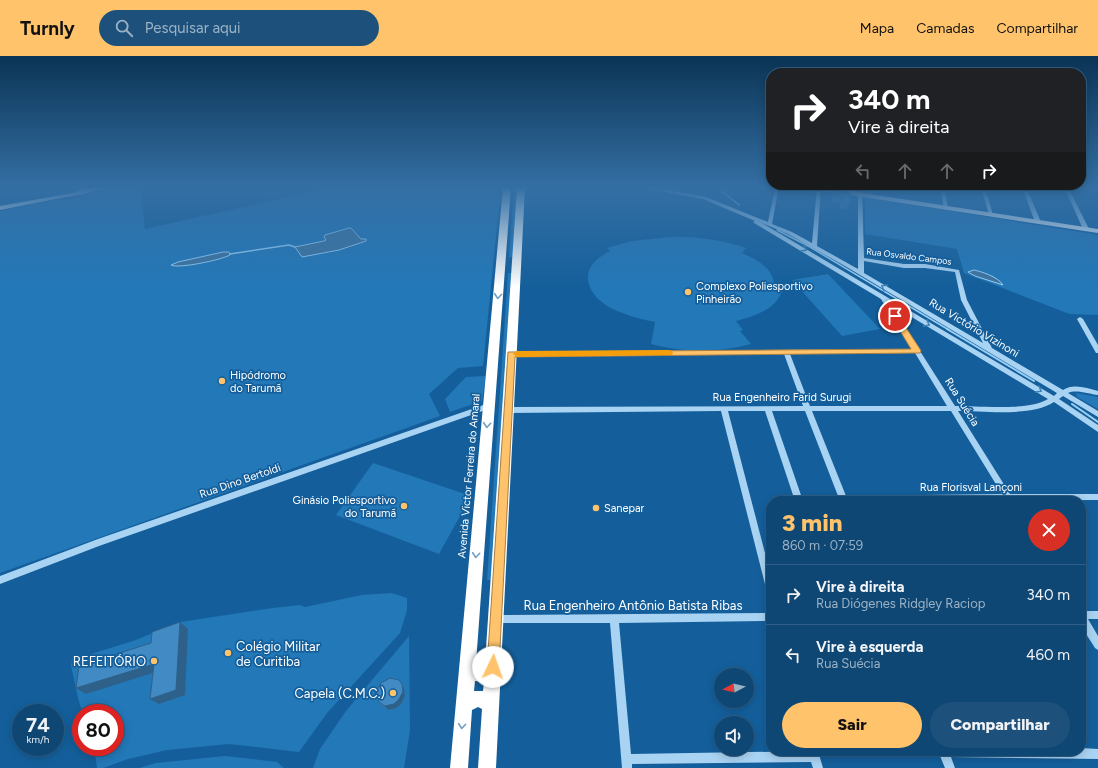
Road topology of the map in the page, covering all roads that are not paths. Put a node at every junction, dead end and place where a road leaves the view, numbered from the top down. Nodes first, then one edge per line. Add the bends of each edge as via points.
1 (504, 220) edge
2 (519, 220) edge
3 (753, 220) edge
4 (771, 220) edge
5 (816, 220) edge
6 (860, 220) edge
7 (1026, 220) edge
8 (1082, 220) edge
9 (1038, 222) joint
10 (770, 227) junction
11 (1086, 229) junction
12 (1098, 231) edge
13 (814, 246) junction
14 (860, 258) junction
15 (516, 265) junction
16 (847, 265) junction
17 (500, 266) junction
18 (861, 273) junction
19 (882, 297) junction
20 (904, 310) junction
21 (895, 316) junction
22 (1080, 319) dead end
23 (981, 332) junction
24 (968, 336) junction
25 (989, 349) junction
26 (917, 351) junction
27 (1098, 351) edge
28 (786, 352) junction
29 (511, 354) junction
30 (1063, 392) junction
31 (1098, 393) edge
32 (1054, 399) junction
33 (489, 406) junction
34 (724, 408) junction
35 (768, 408) junction
36 (808, 408) junction
37 (952, 409) junction
38 (508, 410) junction
39 (1098, 414) edge
40 (1098, 429) edge
41 (797, 496) edge
42 (842, 496) edge
43 (1007, 496) edge
44 (1086, 497) edge
45 (1098, 497) edge
46 (766, 573) edge
47 (0, 580) edge
48 (1098, 615) edge
49 (1086, 616) edge
50 (766, 617) edge
51 (614, 618) junction
52 (496, 619) junction
53 (1086, 625) edge
54 (1098, 645) edge
55 (467, 665) junction
56 (493, 667) junction
57 (464, 707) junction
58 (491, 707) junction
59 (1086, 754) edge
60 (1098, 754) edge
61 (777, 756) edge
62 (815, 756) edge
63 (946, 756) edge
64 (627, 764) edge
65 (459, 768) edge
66 (487, 768) edge
67 (818, 768) edge
68 (950, 768) edge

1 - 17 highway, Avenida Victor Ferreira do Amaral
2 - 15 highway
3 - 10 street
4 - 10 street
5 - 13 street
6 - 14 street
7 - 9 main road
8 - 11 street
9 - 11 main road
10 - 13 street, Rua Victório Vizinoni
10 -> 19 street, Rua Victório Vizinoni
11 - 12 main road
13 - 16 street, Rua Victório Vizinoni
14 - 16 street via 857,262
14 - 18 street
14 - 23 street, Rua Osvaldo Campos via 904,266 925,266 956,271 964,300
15 - 17 highway via 509,268
15 - 29 highway
16 - 18 street, Rua Victório Vizinoni
17 -> 33 highway, Avenida Victor Ferreira do Amaral
24 -> 18 street, Rua Victório Vizinoni
19 - 20 street, Rua Victório Vizinoni
19 - 21 street, Rua Suécia
20 - 21 street via 896,312
20 -> 32 street, Rua Victório Vizinoni
21 - 26 street, Rua Suécia
22 - 27 street
23 - 24 street
23 - 25 street
24 - 25 street, Rua Victório Vizinoni
25 - 30 street, Rua Victório Vizinoni
26 - 28 street
26 - 37 street, Rua Suécia
28 - 29 street
28 - 36 street
29 - 38 highway
30 - 31 street via 1074,389
30 - 32 street, Rua Engenheiro Farid Surugi
30 - 39 street, Rua Victório Vizinoni
32 - 37 street, Rua Engenheiro Farid Surugi via 1030,409
32 - 40 street, Rua Victório Vizinoni
33 - 47 street, Rua Dino Bertoldi via 106,540
33 -> 55 highway, Avenida Victor Ferreira do Amaral
34 - 35 street, Rua Engenheiro Farid Surugi
34 - 38 street, Rua Engenheiro Farid Surugi
34 - 46 street
35 - 36 street, Rua Engenheiro Farid Surugi
35 - 41 street
36 - 37 street, Rua Engenheiro Farid Surugi
36 - 42 street
37 - 43 street, Rua Suécia
38 - 52 highway
44 - 45 street, Rua Florisval Lançoni
48 - 49 street
50 - 51 street, Rua Engenheiro Antônio Batista Ribas
51 - 52 street, Rua Engenheiro Antônio Batista Ribas
51 - 64 street
52 - 56 highway
53 - 54 street
55 - 56 highway via 479,674
55 - 57 highway, Avenida Victor Ferreira do Amaral
56 - 58 highway
57 - 58 highway via 469,701 477,698 485,700
57 -> 65 highway, Avenida Victor Ferreira do Amaral
58 - 66 highway
59 - 60 street
61 - 64 street
62 - 67 street
63 - 68 street

